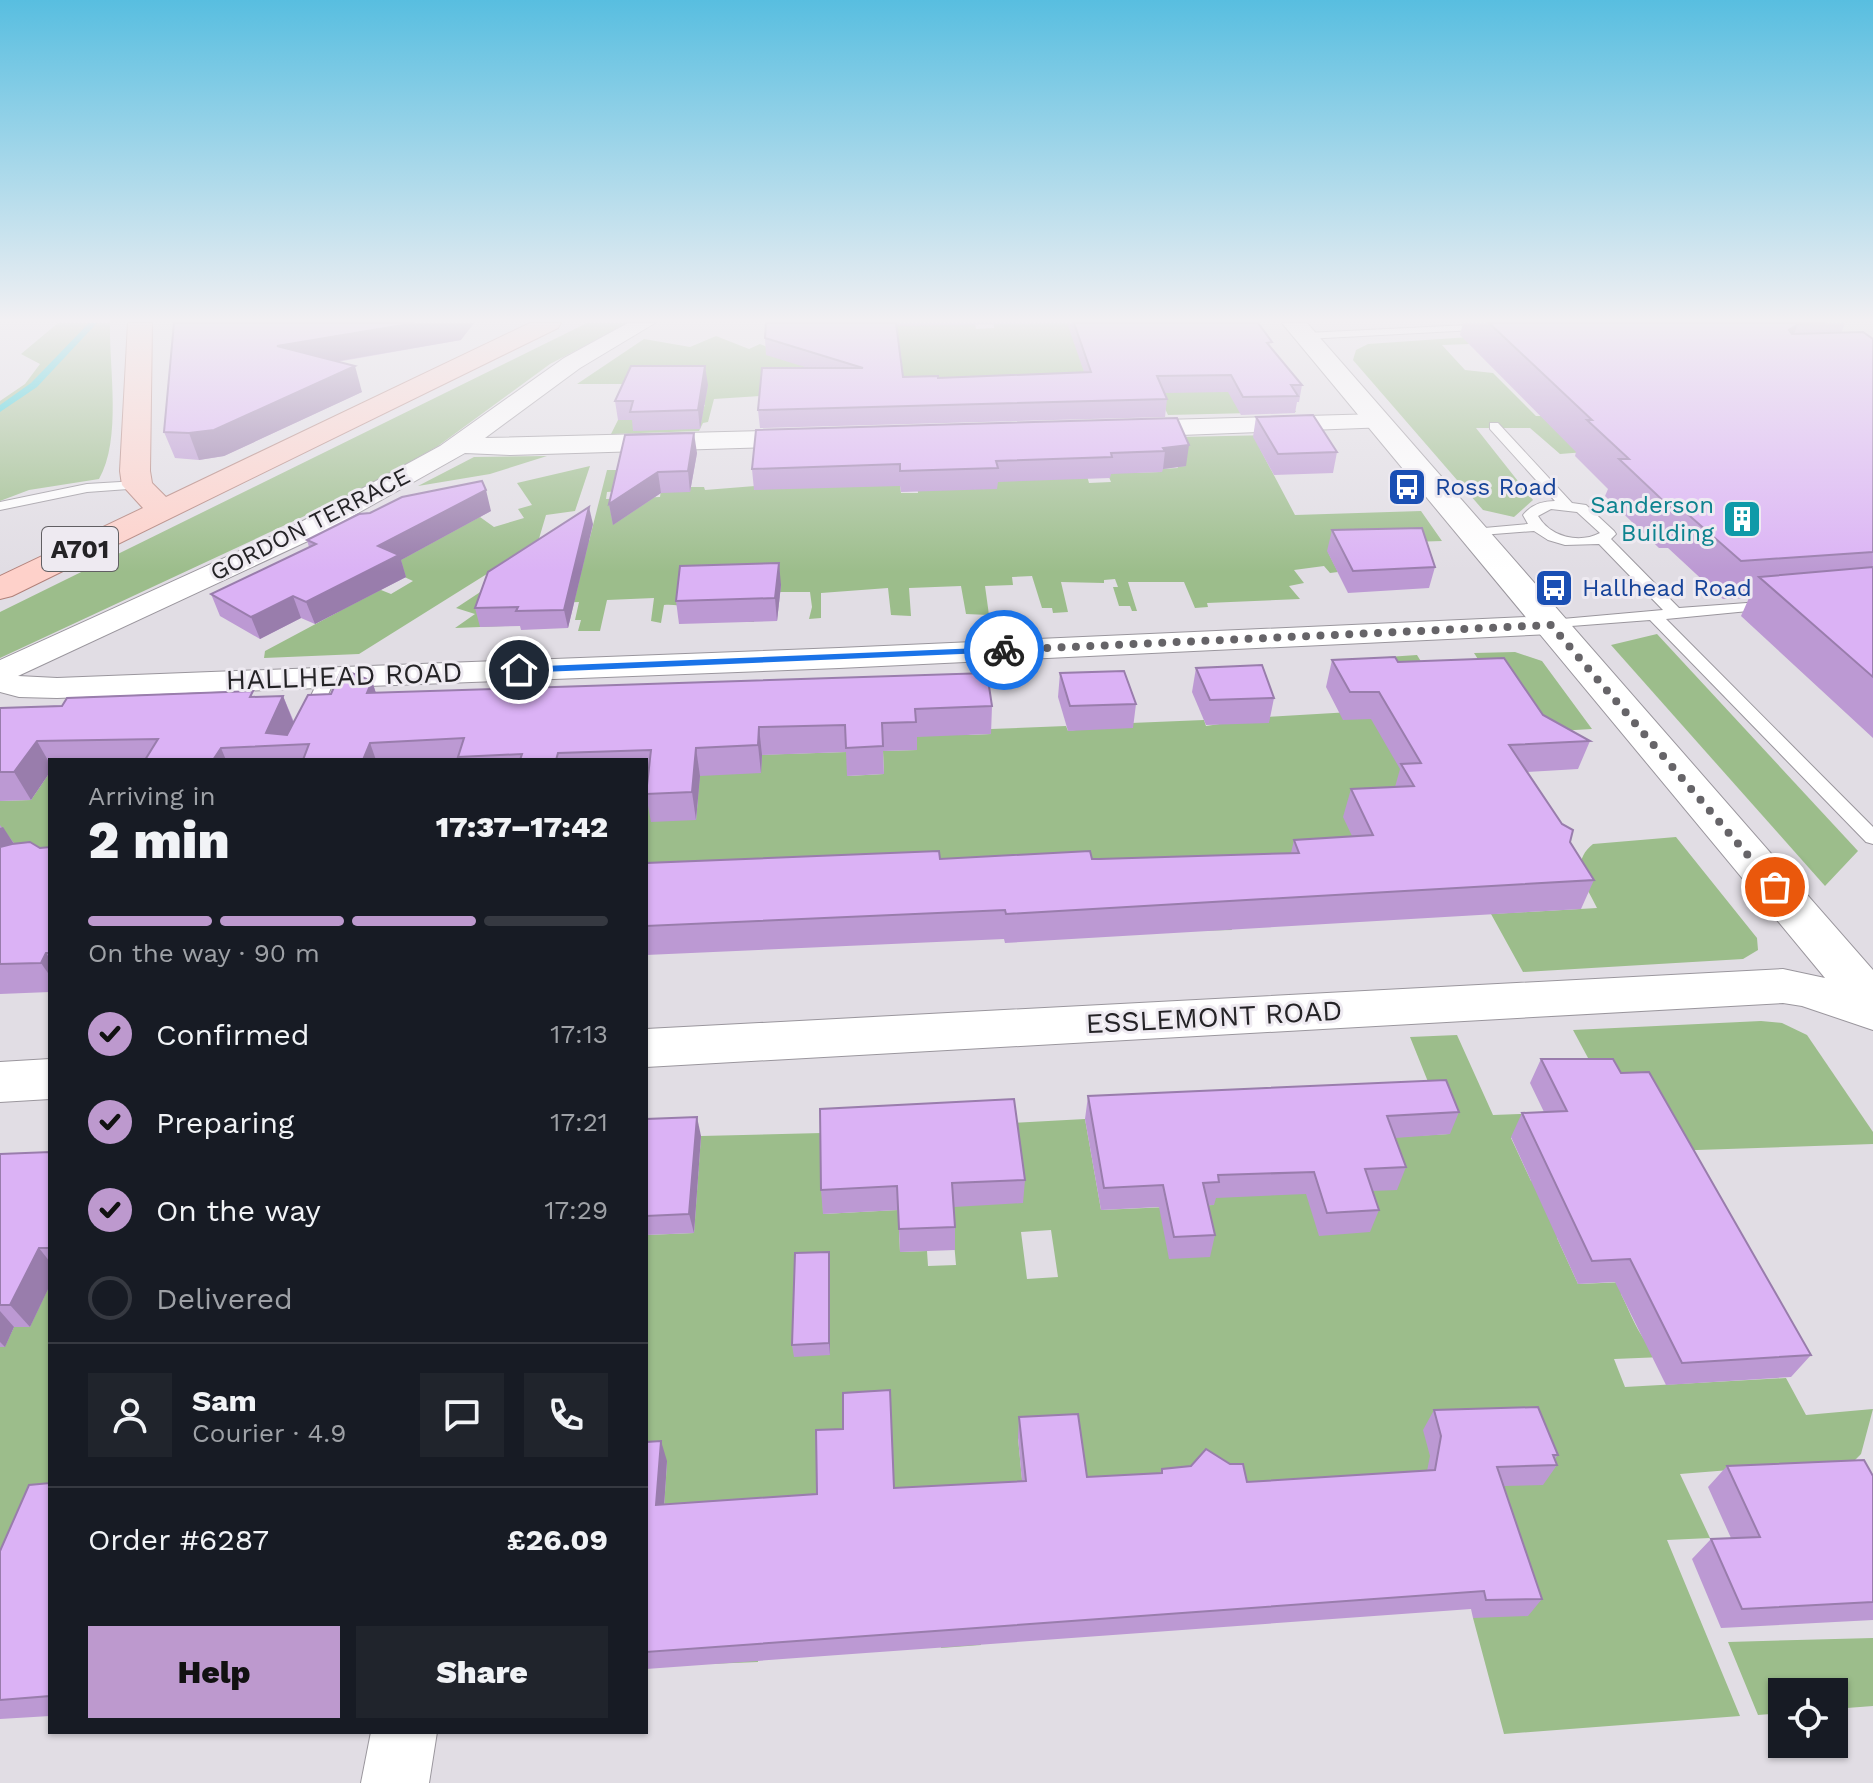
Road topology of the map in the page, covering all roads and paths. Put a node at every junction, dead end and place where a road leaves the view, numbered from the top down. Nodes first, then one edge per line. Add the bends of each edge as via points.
1 (137, 406) edge
2 (375, 406) edge
3 (514, 406) edge
4 (1365, 406) edge
5 (1379, 422) junction
6 (1494, 426) dead end
7 (1110, 430) edge
8 (842, 437) edge
9 (461, 445) junction
10 (137, 485) junction
11 (0, 506) edge
12 (1567, 506) junction
13 (161, 509) junction
14 (1536, 527) junction
15 (1473, 533) junction
16 (1603, 539) junction
17 (0, 589) edge
18 (1784, 603) edge
19 (1665, 614) junction
20 (1551, 625) junction
21 (0, 672) edge
22 (328, 677) junction
23 (0, 681) edge
24 (290, 758) edge
25 (1873, 838) edge
26 (1867, 999) edge
27 (648, 1048) edge
28 (48, 1079) edge
29 (0, 1082) edge
30 (404, 1734) edge
31 (395, 1783) edge

1 - 10 main road
2 - 13 main road, A701
3 - 9 street, GORDON TERRACE
4 - 5 street
5 - 7 street
5 - 15 street
6 - 12 lane
8 - 9 street
9 - 21 street, GORDON TERRACE via 289,539
10 - 11 lane via 87,488
10 - 13 main road
12 - 14 lane via 1534,510 1530,518
12 - 16 lane via 1581,508 1598,522 1609,534
13 - 17 main road, A701
14 - 15 lane
14 - 16 lane via 1573,542
15 - 20 street
16 - 19 lane
18 - 19 lane
19 - 20 lane
19 - 25 lane
20 - 22 street, HALLHEAD ROAD
20 - 26 street
22 - 23 street, HALLHEAD ROAD via 36,688
22 - 24 lane
26 - 27 street, ESSLEMONT ROAD via 1783,986
28 - 29 street
30 - 31 street

